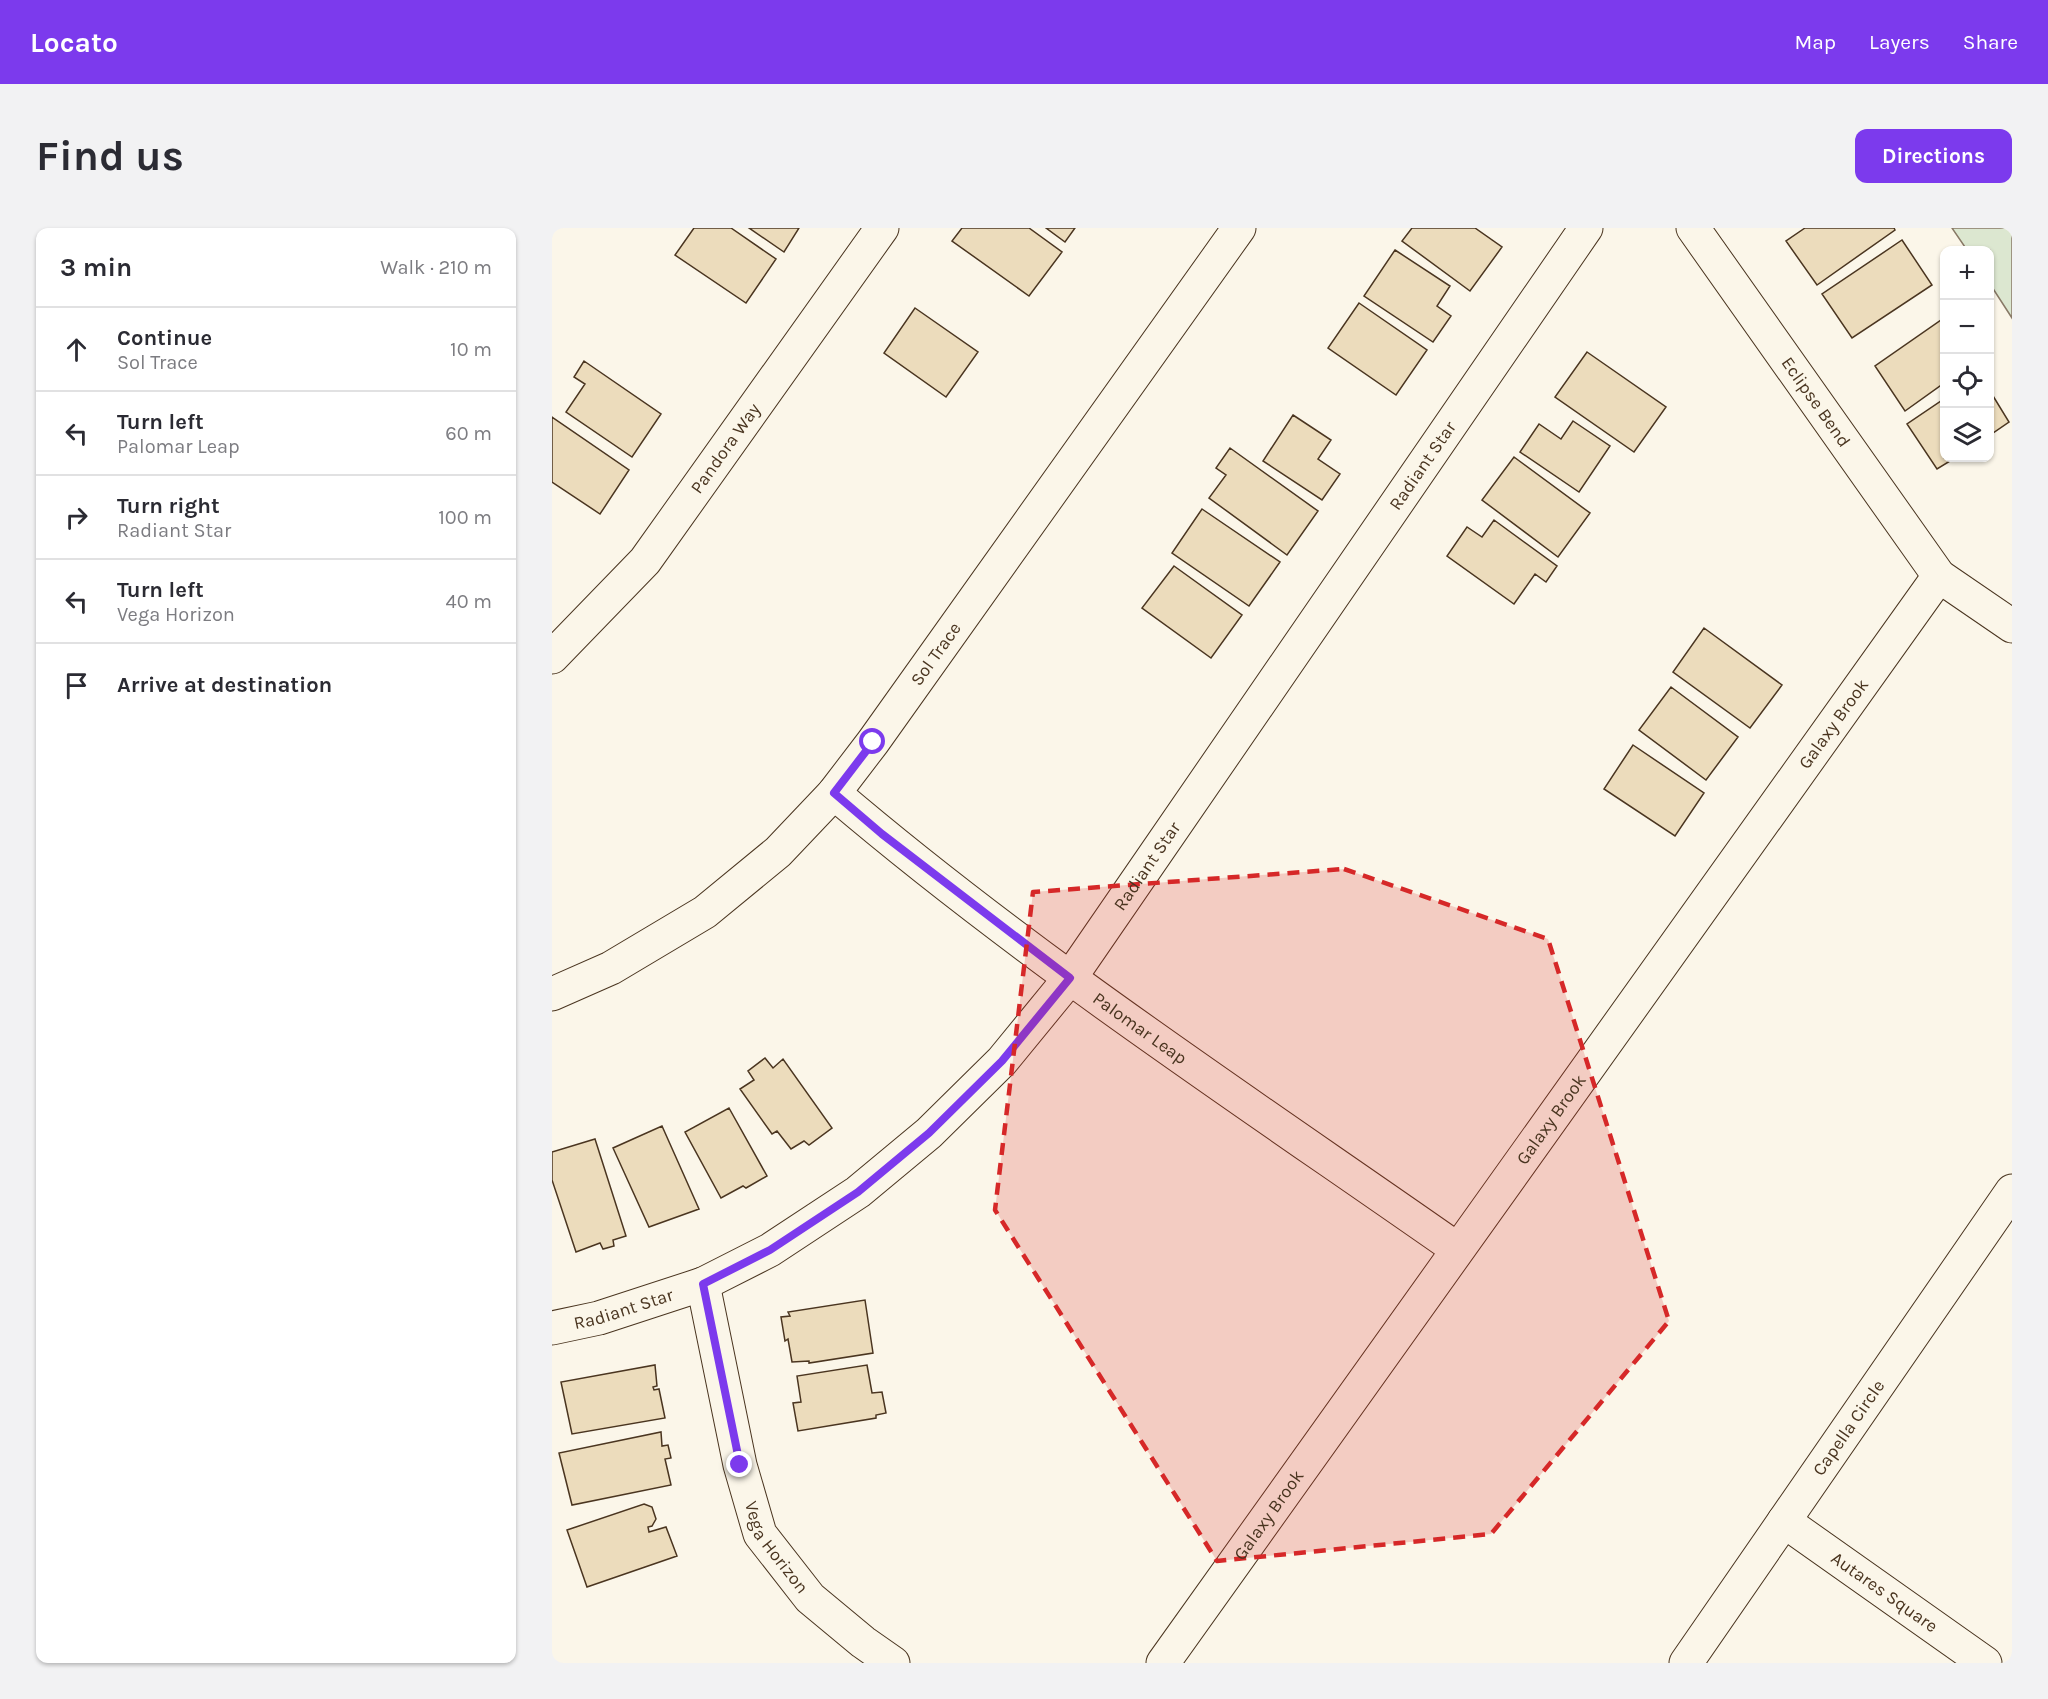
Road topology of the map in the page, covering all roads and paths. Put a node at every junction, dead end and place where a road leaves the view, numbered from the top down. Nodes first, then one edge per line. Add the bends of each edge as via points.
1 (882, 228) edge
2 (1239, 228) edge
3 (1586, 228) edge
4 (1693, 228) edge
5 (1939, 576) junction
6 (2012, 626) edge
7 (552, 657) edge
8 (834, 793) junction
9 (1070, 978) junction
10 (552, 994) edge
11 (2011, 1193) edge
12 (1457, 1249) junction
13 (703, 1284) junction
14 (552, 1328) edge
15 (1784, 1521) junction
16 (893, 1663) edge
17 (1163, 1663) edge
18 (1686, 1663) edge
19 (1985, 1663) edge

1 - 7 street, Pandora Way via 645,561
2 - 8 street, Sol Trace
3 - 9 street, Radiant Star
4 - 5 street, Eclipse Bend
5 - 6 street
5 - 12 street, Galaxy Brook
8 - 9 street, Palomar Leap
8 - 10 street, Sol Trace via 778,852 705,912 611,968
9 - 12 street, Palomar Leap
9 - 13 street, Radiant Star via 1002,1061 929,1133 858,1192 770,1250
11 - 15 street, Capella Circle
12 - 17 street, Galaxy Brook
13 - 14 street, Radiant Star via 599,1318
13 - 16 street, Vega Horizon via 740,1465 760,1534 810,1598
15 - 18 street, Capella Circle
15 - 19 street, Autares Square

